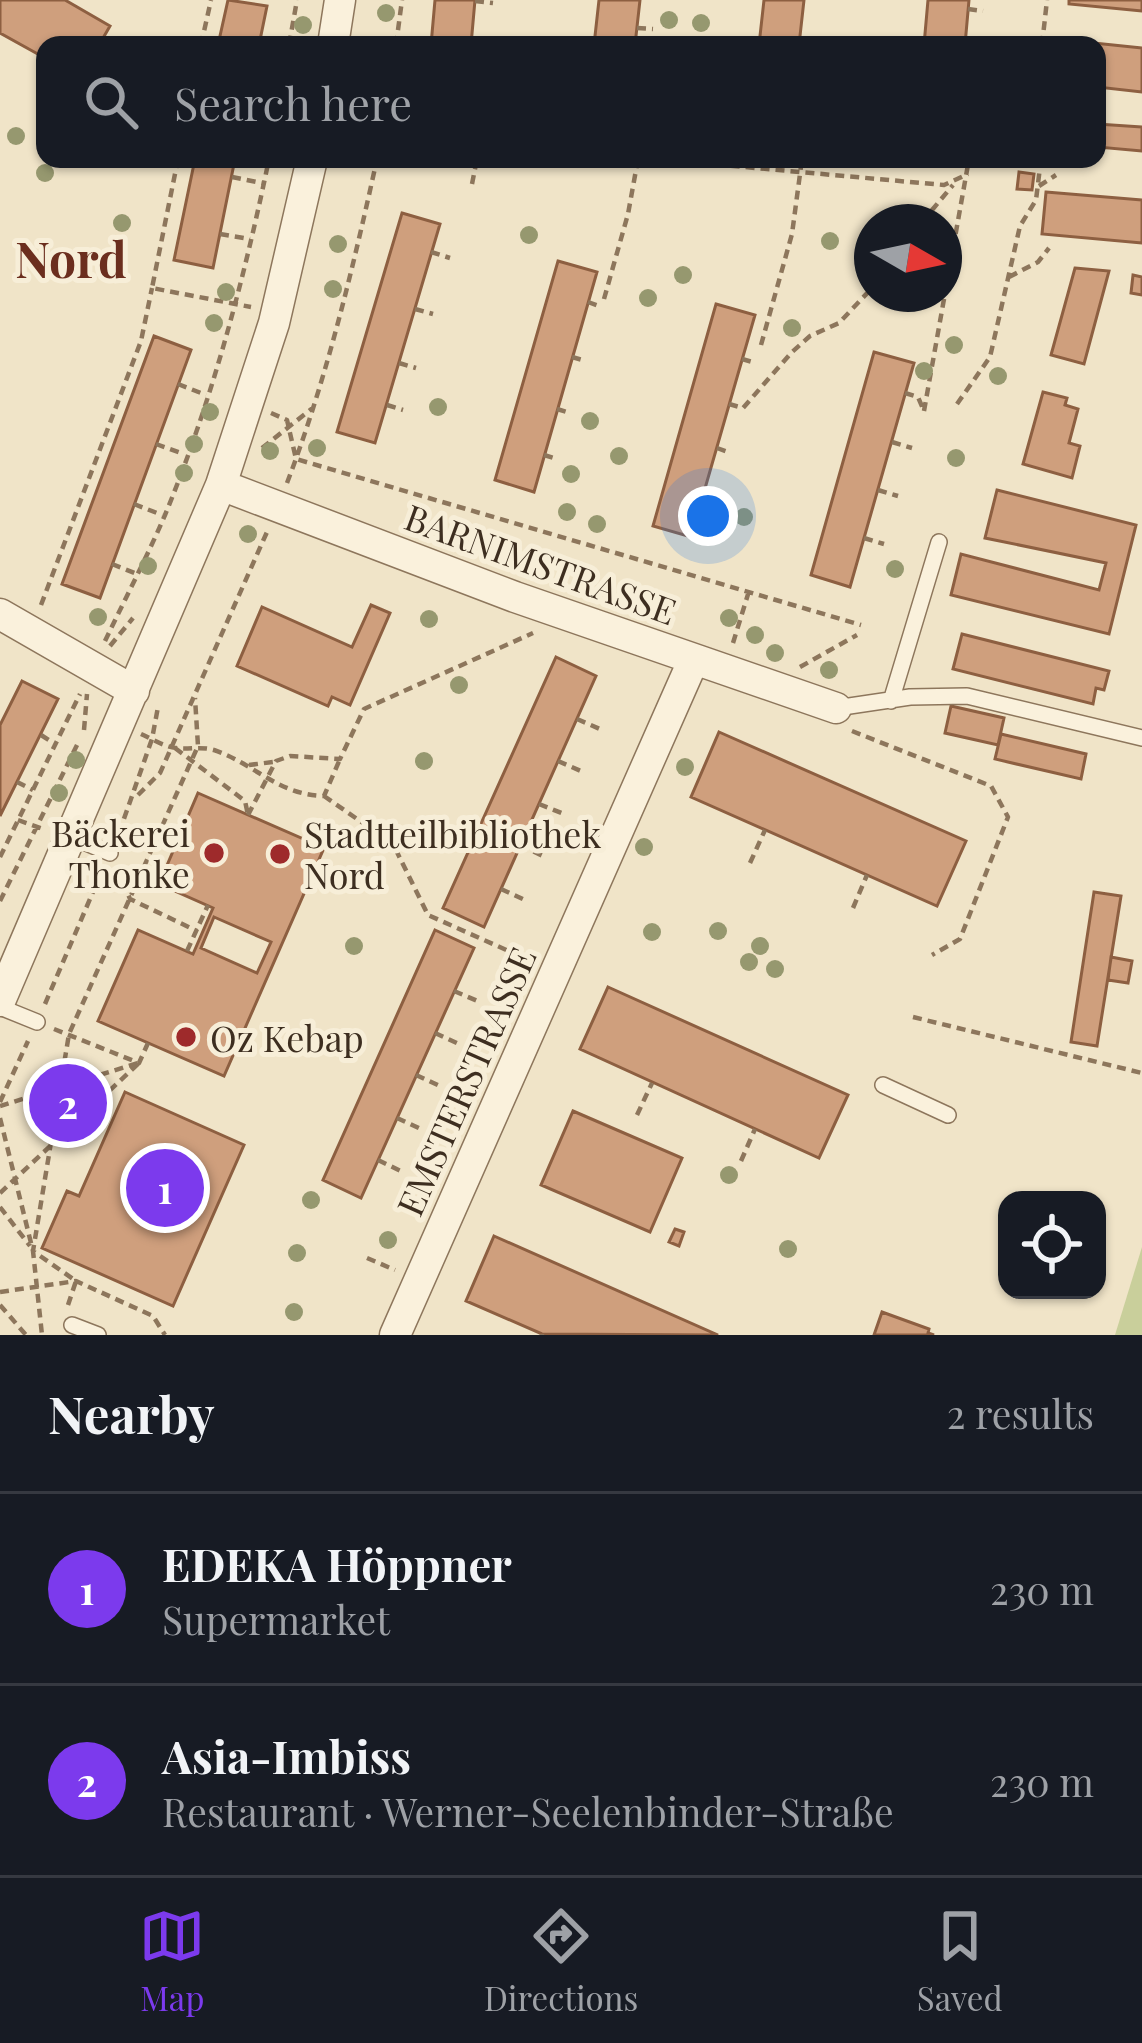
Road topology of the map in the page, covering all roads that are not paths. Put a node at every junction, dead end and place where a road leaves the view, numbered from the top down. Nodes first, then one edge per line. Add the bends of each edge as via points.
1 (340, 0) edge
2 (334, 36) edge
3 (310, 168) edge
4 (231, 489) junction
5 (939, 542) dead end
6 (0, 614) edge
7 (694, 661) junction
8 (146, 697) junction
9 (891, 701) junction
10 (836, 708) joint
11 (1142, 738) edge
12 (72, 837) junction
13 (110, 853) road end
14 (0, 1004) edge
15 (37, 1022) road end
16 (883, 1085) dead end
17 (948, 1115) dead end
18 (67, 1323) road end
19 (98, 1335) edge
20 (395, 1335) edge

1 - 2 street
3 - 4 street
4 - 7 street, BARNIMSTRASSE
4 - 8 street
5 - 9 lane
6 - 8 street
7 - 10 street, BARNIMSTRASSE
7 - 20 street, EMSTERSTRASSE
8 - 12 street via 120,724
9 - 10 lane
9 - 11 lane via 967,696
12 - 13 lane
12 - 14 street
14 - 15 lane
16 - 17 lane
18 - 19 lane

